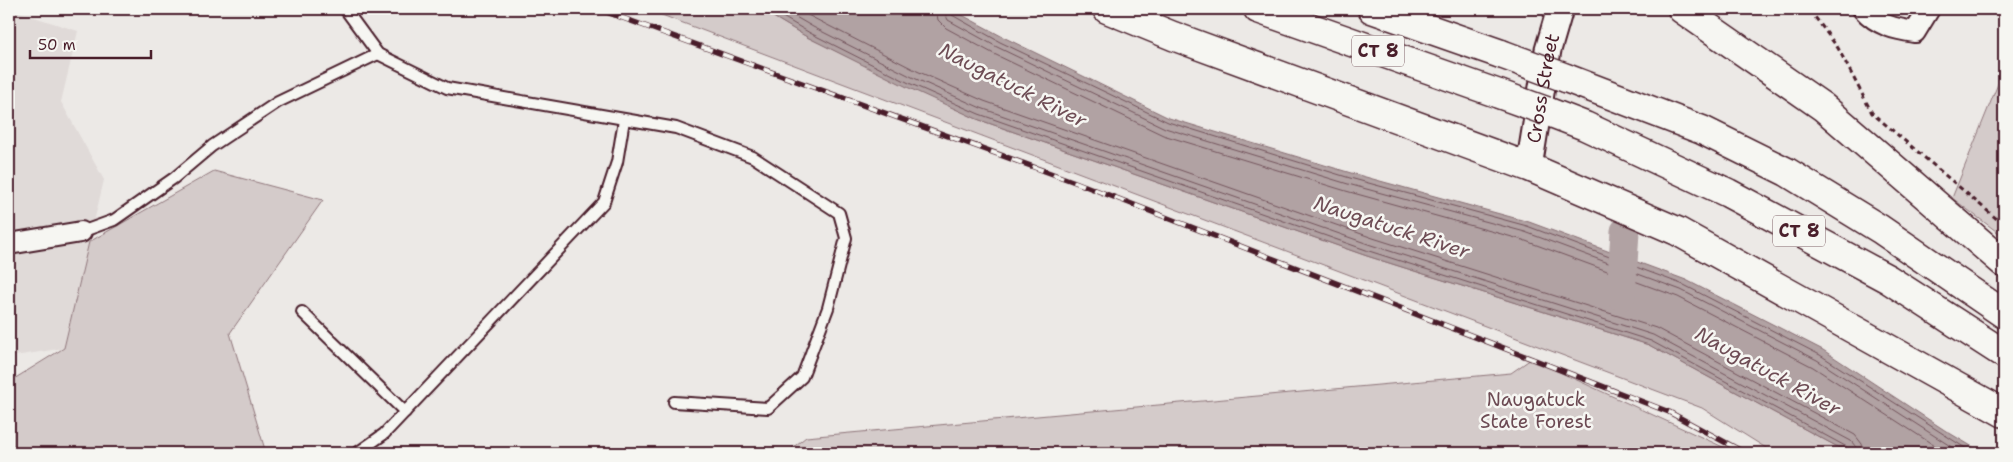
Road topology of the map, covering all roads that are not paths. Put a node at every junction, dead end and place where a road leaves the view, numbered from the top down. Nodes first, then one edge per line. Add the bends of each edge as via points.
1 (345, 9) edge
2 (1108, 9) edge
3 (1258, 9) edge
4 (1372, 9) edge
5 (1560, 9) edge
6 (1682, 9) edge
7 (1863, 9) edge
8 (1929, 9) edge
9 (378, 54) junction
10 (624, 120) junction
11 (1529, 167) junction
12 (81, 232) joint
13 (9, 244) edge
14 (2004, 263) edge
15 (302, 312) dead end
16 (2004, 314) edge
17 (2004, 354) edge
18 (674, 402) dead end
19 (405, 412) junction
20 (2004, 412) edge
21 (357, 453) edge

1 - 9 lane
2 - 11 highway
3 - 17 highway, CT 8, bridge via 1585,126 1728,193 1888,279
4 - 16 highway, CT 8, bridge via 1702,130 1787,172 1880,229
5 - 11 street, Cross Street via 1548,50
6 - 14 highway via 1823,107
7 - 8 street via 1873,19 1892,29 1915,32
9 - 10 lane via 447,88
9 - 12 lane via 278,102 212,146 174,178 114,220
10 - 18 lane via 676,128 753,157 839,213 846,238 828,308 802,377 768,408
10 - 19 lane via 617,162 604,202
11 - 20 highway via 1677,231
12 - 13 street
15 - 19 lane
19 - 21 lane via 384,434

